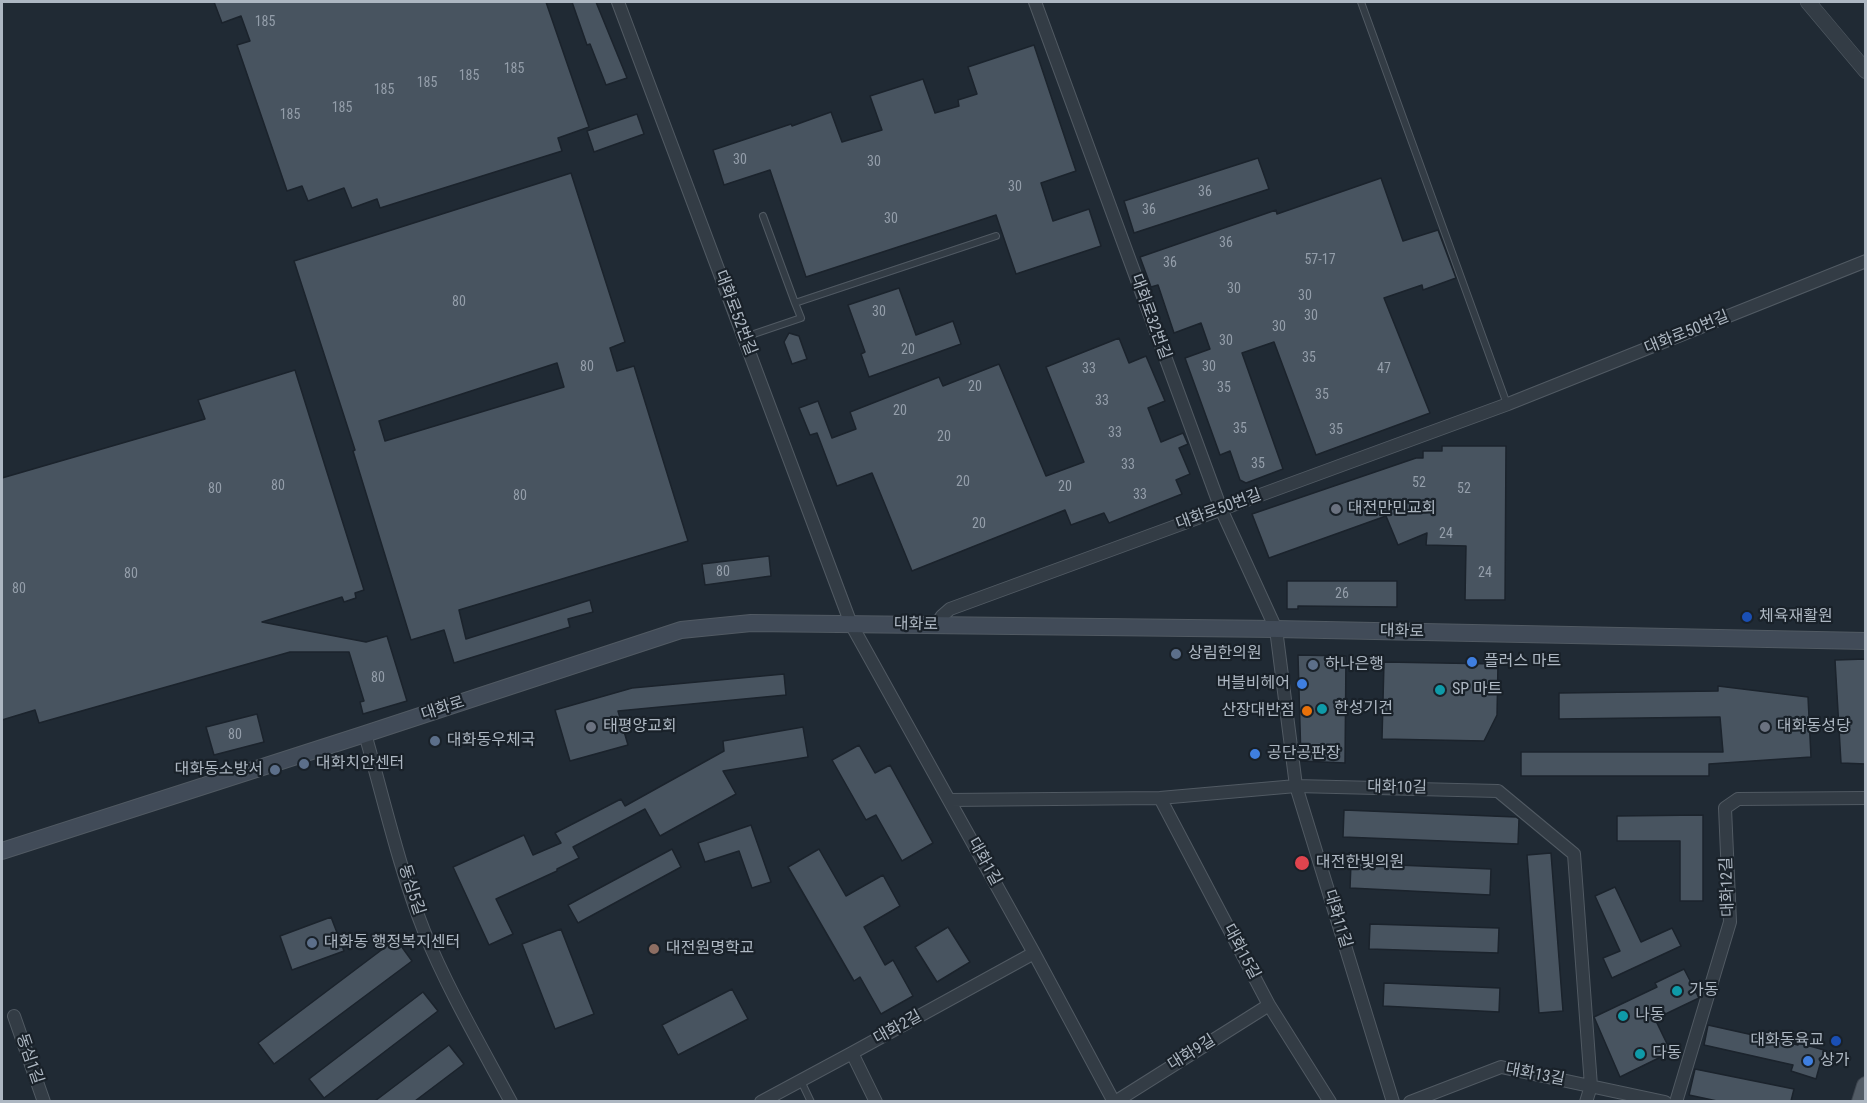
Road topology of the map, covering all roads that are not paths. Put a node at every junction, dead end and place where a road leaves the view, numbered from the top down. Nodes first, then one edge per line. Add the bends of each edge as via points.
1 (618, 2) edge
2 (1035, 2) edge
3 (1361, 2) edge
4 (1808, 2) edge
5 (1866, 71) edge
6 (763, 216) dead end
7 (996, 236) dead end
8 (1866, 261) edge
9 (795, 303) junction
10 (745, 337) junction
11 (1508, 404) junction
12 (1221, 509) junction
13 (851, 624) junction
14 (936, 626) junction
15 (1276, 629) junction
16 (1866, 641) edge
17 (365, 734) junction
18 (1296, 786) junction
19 (1160, 798) junction
20 (1866, 798) edge
21 (950, 800) junction
22 (2, 850) edge
23 (1034, 953) junction
24 (1269, 1005) junction
25 (14, 1016) dead end
26 (852, 1053) junction
27 (801, 1080) junction
28 (1591, 1086) junction
29 (1866, 1086) edge
30 (44, 1101) edge
31 (511, 1101) edge
32 (761, 1101) edge
33 (811, 1101) edge
34 (876, 1101) edge
35 (1115, 1101) edge
36 (1330, 1101) edge
37 (1393, 1101) edge
38 (1410, 1101) edge
39 (1586, 1101) edge
40 (1665, 1101) edge
41 (1676, 1101) edge
42 (1861, 1101) edge

1 - 10 street, 대화로52번길
2 - 12 street, 대화로32번길
3 - 11 lane
4 - 5 street
6 - 9 lane
7 - 9 lane
8 - 11 street, 대화로50번길
9 - 10 lane via 801,318
10 - 13 street, 대화로52번길
11 - 12 street, 대화로50번길
12 - 14 street, 대화로50번길 via 950,609
12 - 15 street, 대화로32번길
13 - 14 main road, 대화로
13 - 17 main road, 대화로 via 751,623 681,630
13 - 21 street, 대화1길
14 - 15 main road, 대화로
15 - 16 main road, 대화로
15 - 18 street, 대화11길
17 - 22 main road, 대화로
17 - 31 street, 동심5길 via 425,933
18 - 19 street, 대화10길
18 - 28 street, 대화10길 via 1498,791 1574,854
18 - 37 street, 대화11길
19 - 21 street, 대화10길
19 - 24 street, 대화15길
20 - 41 street, 대화12길 via 1737,799 1725,808 1730,922
21 - 23 street, 대화1길
23 - 26 street, 대화2길
23 - 35 street, 대화1길
24 - 35 street, 대화9길
24 - 36 street, 대화15길
25 - 30 street, 동심1길
26 - 27 street, 대화2길
26 - 34 street
27 - 32 street, 대화2길
27 - 33 lane
28 - 38 street, 대화13길 via 1501,1067
28 - 39 street, 대화10길
28 - 40 street, 대화13길
29 - 42 main road

